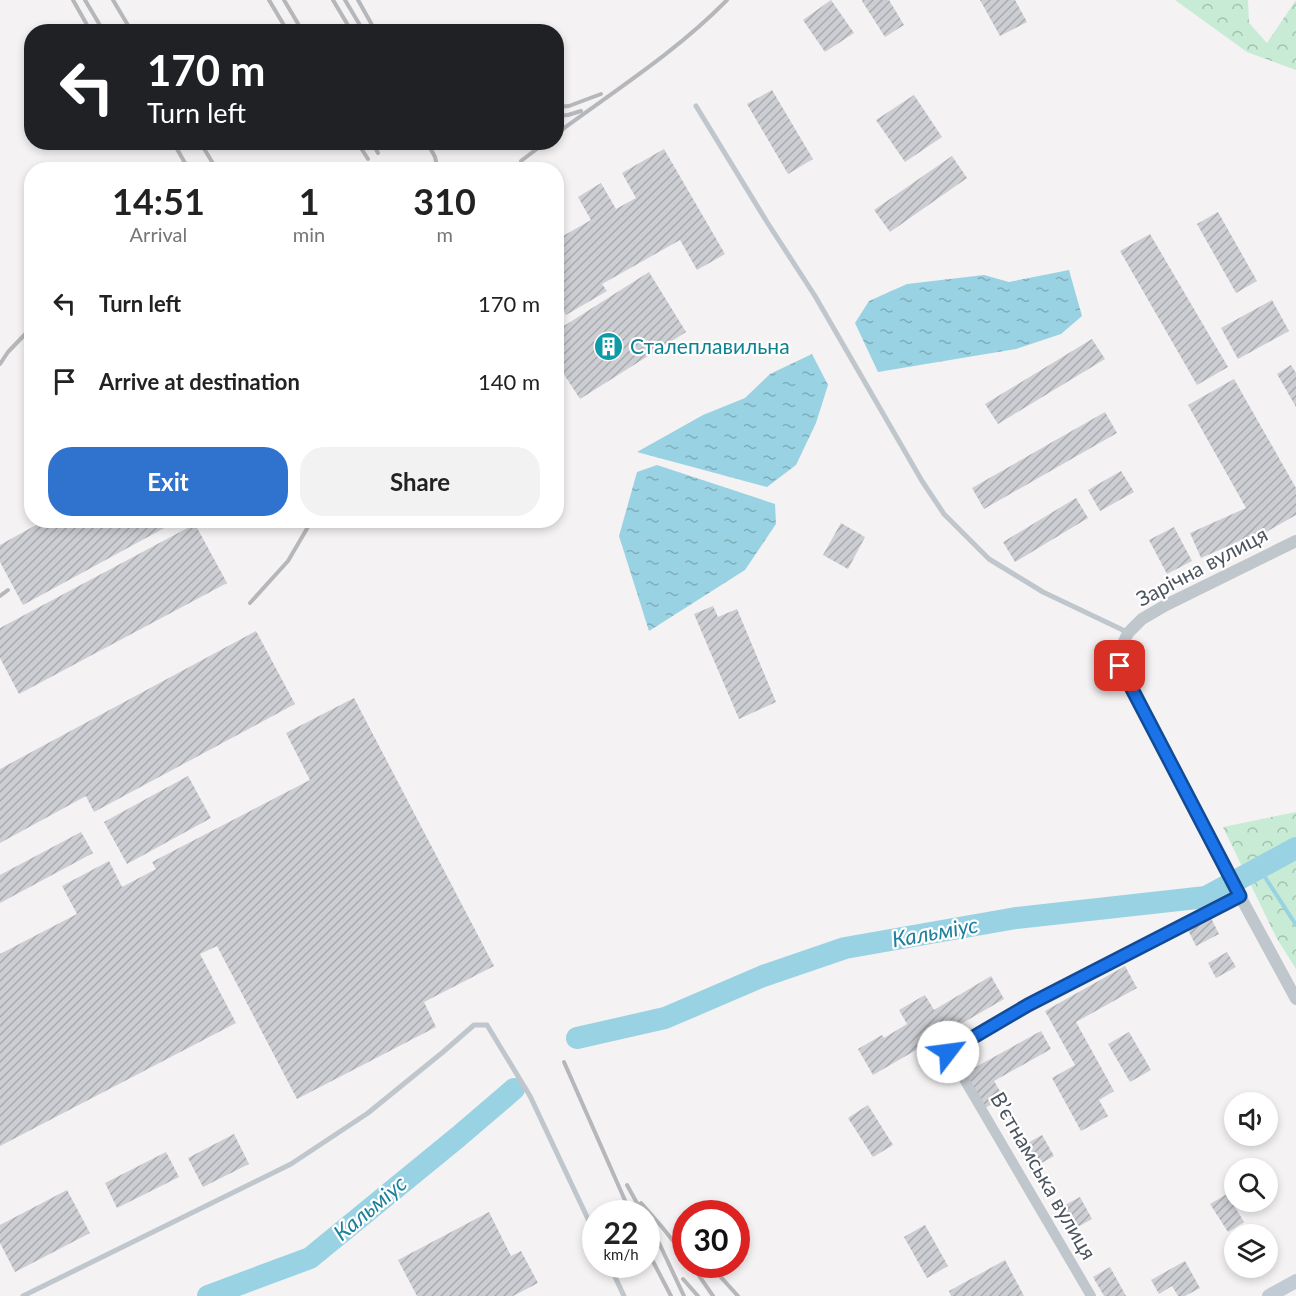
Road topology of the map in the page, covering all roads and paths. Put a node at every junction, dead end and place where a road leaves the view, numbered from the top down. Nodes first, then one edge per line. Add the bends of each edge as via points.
1 (696, 106) dead end
2 (1296, 541) edge
3 (1128, 633) junction
4 (1240, 896) junction
5 (1296, 999) edge
6 (582, 1206) edge
7 (616, 1278) edge
8 (1296, 1281) edge
9 (23, 1296) edge
10 (624, 1296) edge
11 (1091, 1296) edge
12 (1269, 1296) edge

1 - 3 lane via 944,514 989,559 1043,592
2 - 3 street, Зарічна вулиця via 1167,605 1142,619
3 - 4 street, Зарічна вулиця via 1121,648 1120,666
4 - 5 street
4 - 11 street, В’єтнамська вулиця via 1028,1005 948,1052
6 - 9 lane via 530,1096 487,1025 474,1025 368,1113 291,1164
7 - 10 lane
8 - 12 main road

